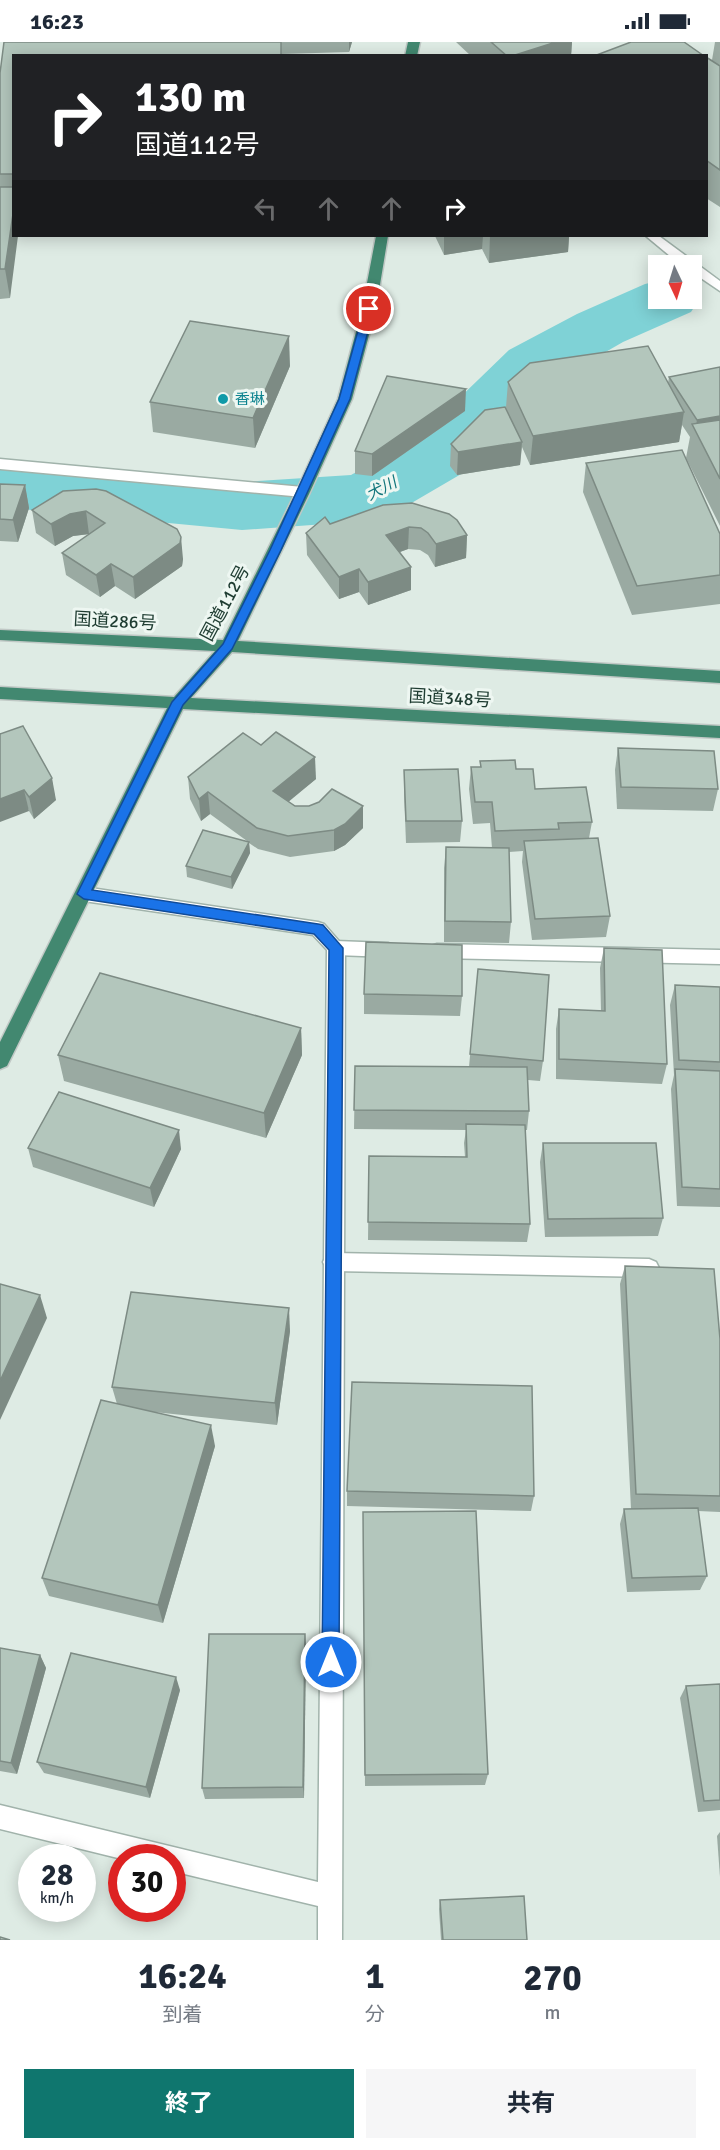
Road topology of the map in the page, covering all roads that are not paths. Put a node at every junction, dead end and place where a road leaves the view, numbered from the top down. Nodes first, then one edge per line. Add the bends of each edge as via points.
1 (382, 237) edge
2 (653, 237) edge
3 (678, 255) edge
4 (702, 273) edge
5 (720, 287) edge
6 (0, 464) edge
7 (303, 492) junction
8 (0, 635) edge
9 (228, 646) junction
10 (720, 677) edge
11 (0, 693) edge
12 (178, 702) junction
13 (720, 732) edge
14 (84, 894) junction
15 (336, 948) junction
16 (720, 957) edge
17 (0, 1060) edge
18 (333, 1262) junction
19 (673, 1268) edge
20 (0, 1817) edge
21 (111, 1844) edge
22 (186, 1862) edge
23 (329, 1897) junction
24 (330, 1940) edge

1 - 7 highway, 国道112号 via 369,309 345,399
2 - 3 street
4 - 5 street
6 - 7 street
7 - 9 highway, 国道112号
8 - 9 highway, 国道286号
9 - 10 highway, 国道348号
9 - 12 highway, 国道112号
11 - 12 highway
12 - 13 highway, 国道348号
12 - 14 highway, 国道112号
14 - 15 street via 318,929
14 - 17 highway, 国道112号
15 - 16 street
15 - 18 street
18 - 19 street
18 - 23 street
20 - 21 street
22 - 23 street
23 - 24 street

